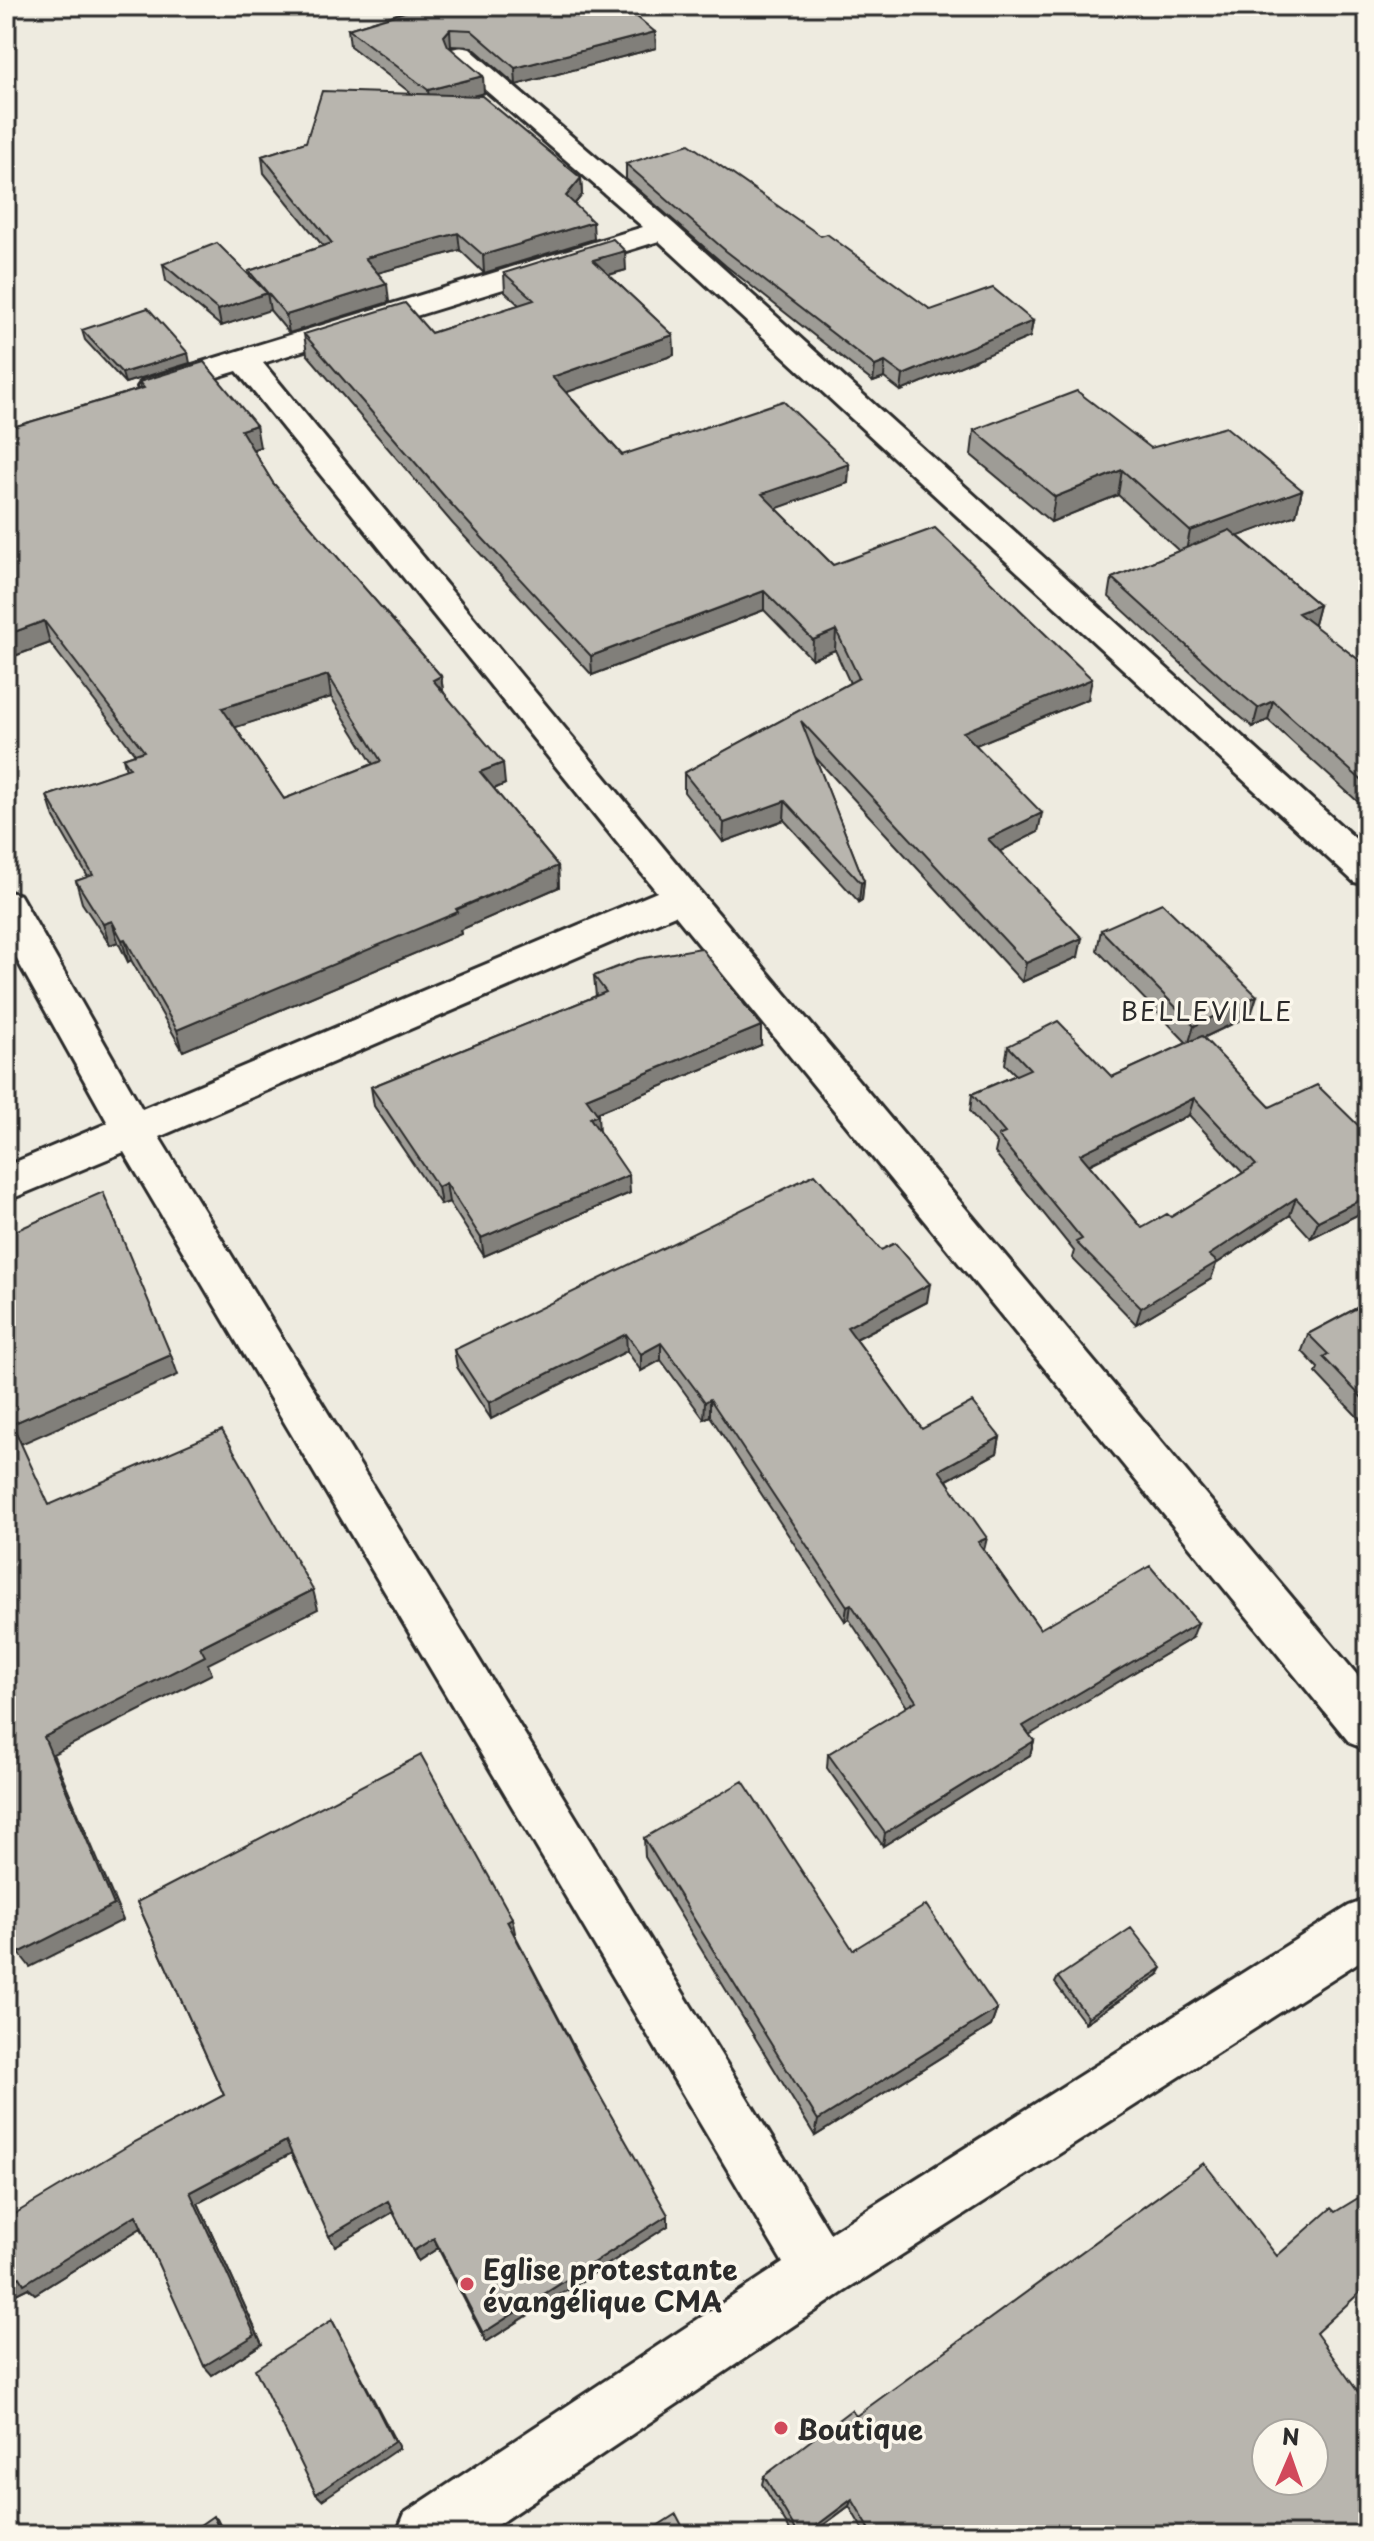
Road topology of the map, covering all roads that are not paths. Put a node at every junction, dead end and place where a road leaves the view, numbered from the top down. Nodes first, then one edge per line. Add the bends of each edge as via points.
1 (461, 55) edge
2 (664, 230) junction
3 (244, 360) junction
4 (125, 396) edge
5 (1368, 872) edge
6 (682, 897) junction
7 (6, 905) edge
8 (132, 1129) junction
9 (6, 1184) edge
10 (1368, 1726) edge
11 (1368, 1925) edge
12 (821, 2272) junction
13 (427, 2535) edge

1 - 2 street
2 - 3 street
2 - 5 street
3 - 4 street
3 - 6 street
6 - 8 street
6 - 10 street
7 - 8 street
8 - 9 street
8 - 12 street
11 - 12 street
12 - 13 street

